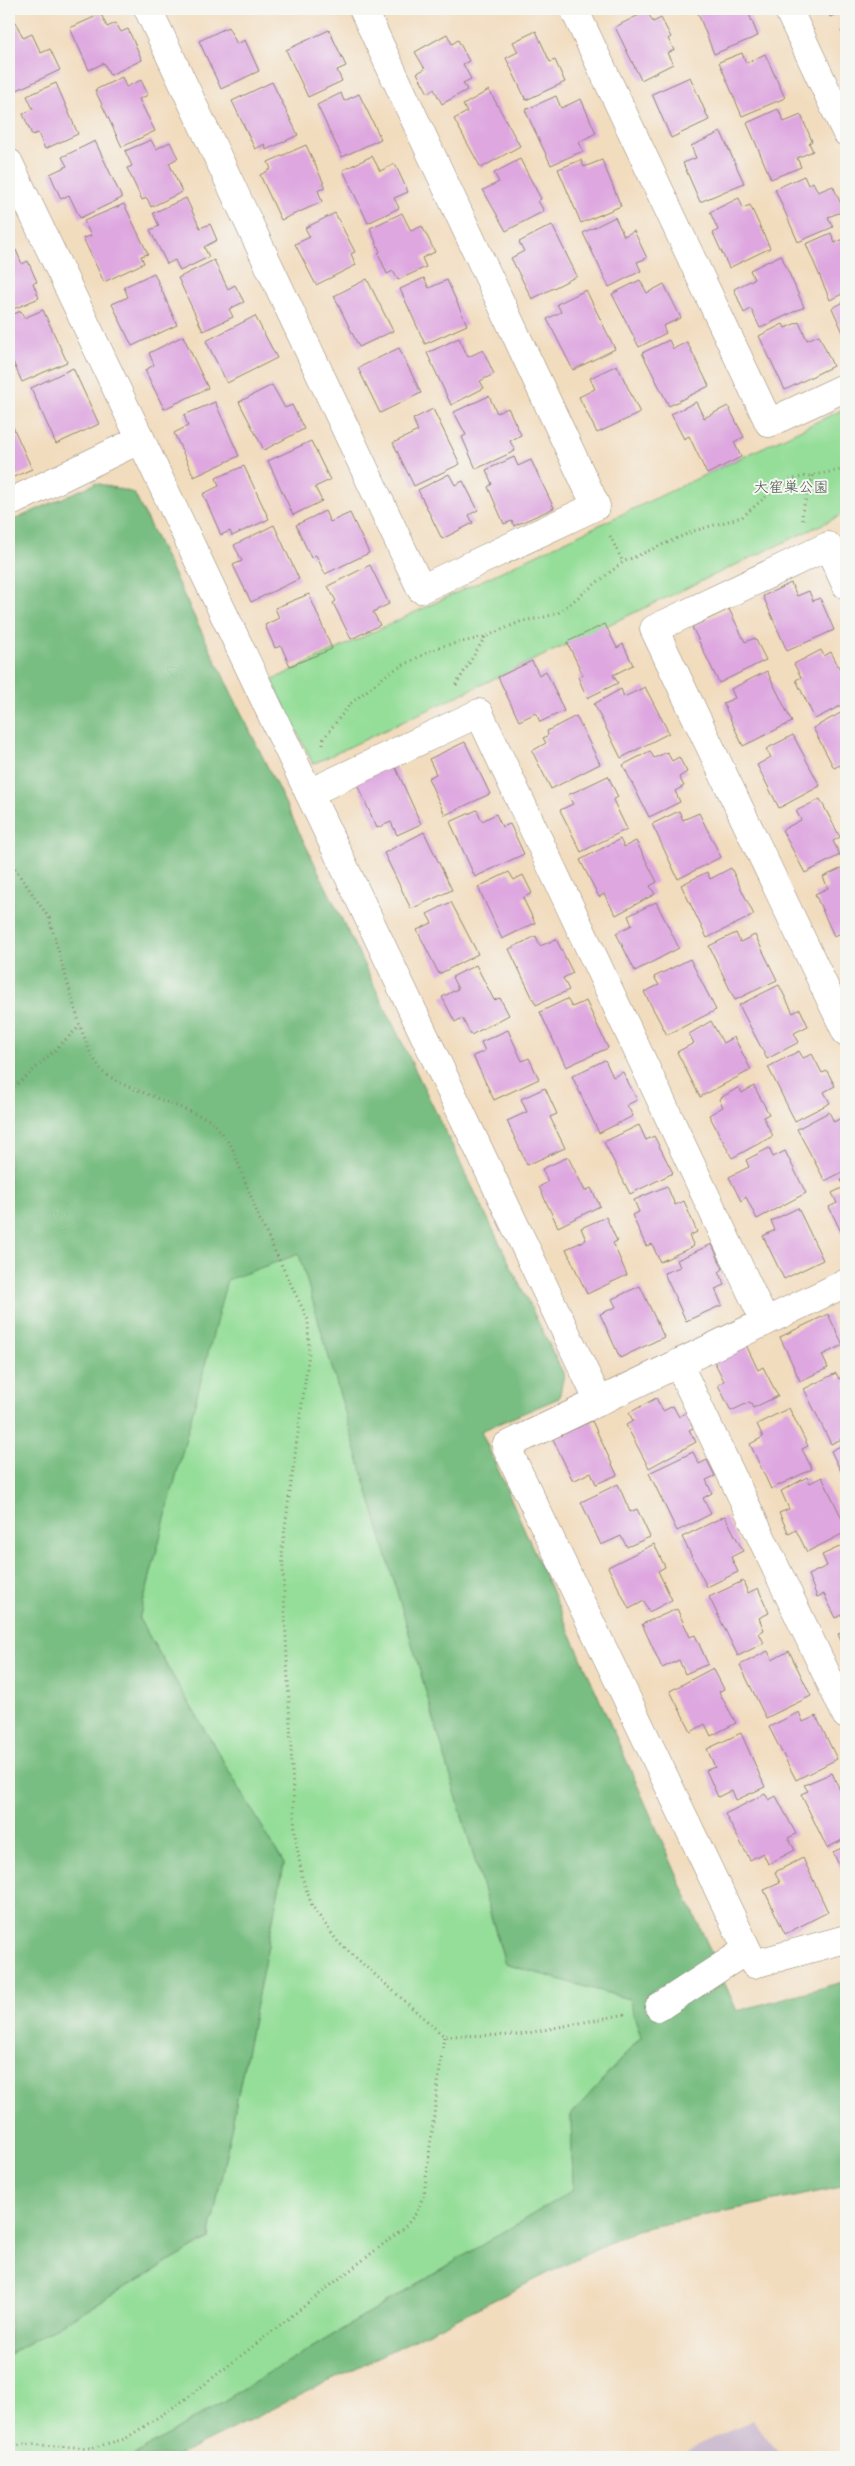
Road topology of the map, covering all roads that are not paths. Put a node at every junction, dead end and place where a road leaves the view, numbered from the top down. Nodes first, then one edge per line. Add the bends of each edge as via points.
1 (148, 9) edge
2 (363, 9) edge
3 (574, 9) edge
4 (788, 9) edge
5 (846, 132) edge
6 (9, 163) edge
7 (846, 387) edge
8 (141, 440) junction
9 (9, 502) edge
10 (846, 585) edge
11 (308, 793) junction
12 (846, 1032) edge
13 (846, 1284) edge
14 (765, 1322) junction
15 (678, 1364) junction
16 (599, 1402) junction
17 (846, 1715) edge
18 (846, 1939) edge
19 (747, 1950) junction
20 (659, 2007) road end

1 - 2 street via 421,589 596,506
3 - 7 street via 769,423
4 - 5 street
6 - 8 street
8 - 9 street
8 - 11 street
10 - 12 street via 828,546 654,629
11 - 14 street via 479,712
11 - 16 street
13 - 14 street
14 - 15 street
15 - 16 street
15 - 17 street
16 - 19 street via 506,1446
18 - 19 street via 754,1964
19 - 20 street

